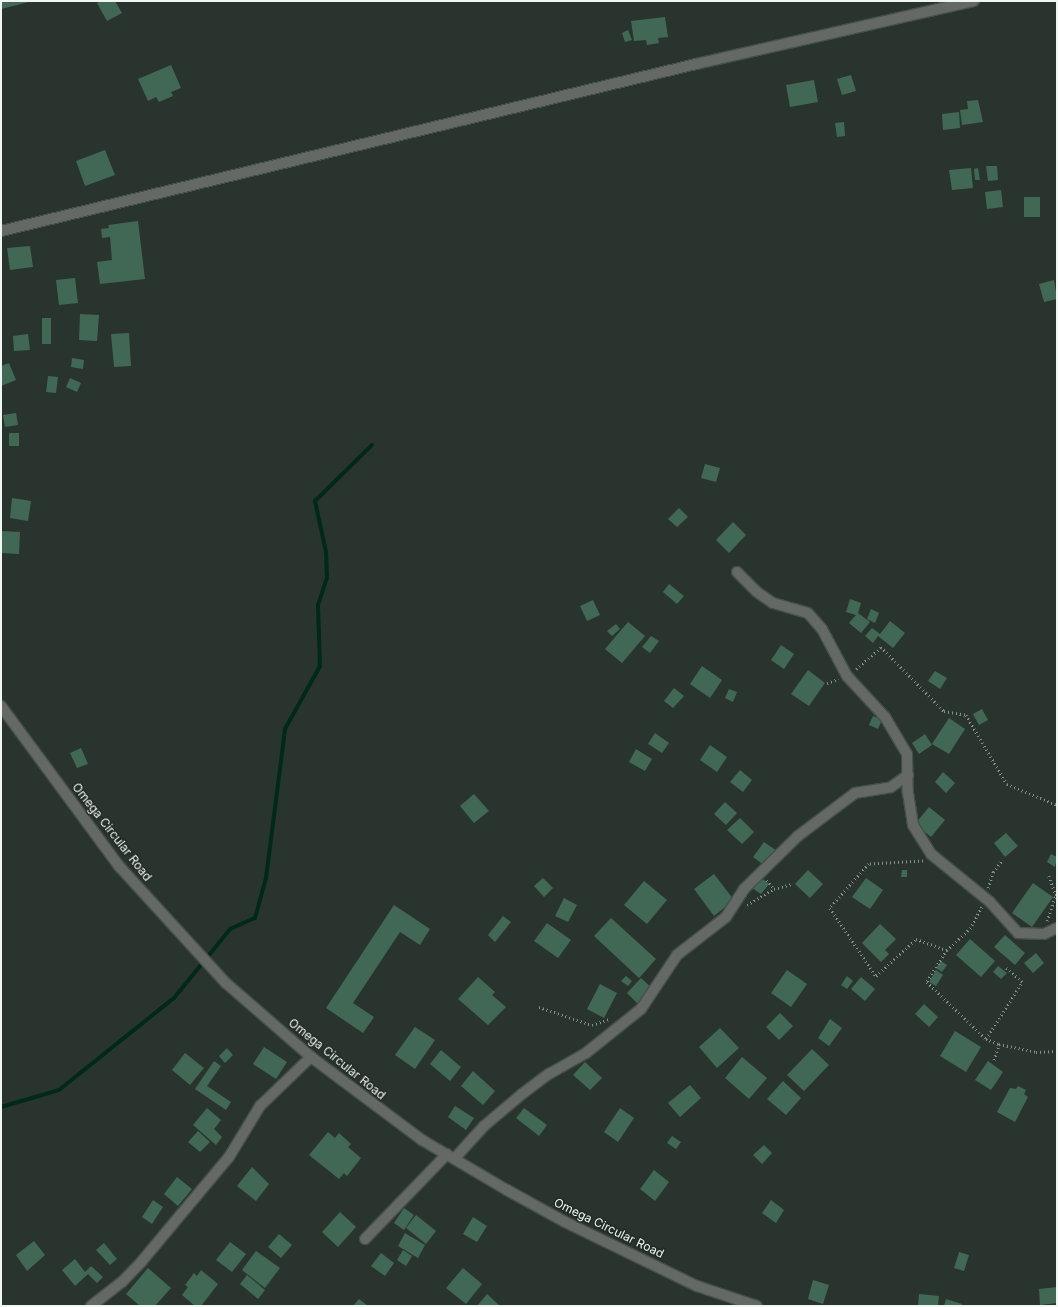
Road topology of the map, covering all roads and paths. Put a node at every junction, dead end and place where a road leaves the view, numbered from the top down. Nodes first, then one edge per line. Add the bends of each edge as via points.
1 (974, 1) edge
2 (1, 231) edge
3 (737, 572) dead end
4 (881, 647) dead end
5 (1, 706) edge
6 (908, 775) junction
7 (1057, 805) edge
8 (938, 859) junction
9 (1003, 859) dead end
10 (762, 874) junction
11 (1049, 876) dead end
12 (791, 884) dead end
13 (774, 889) junction
14 (1057, 890) edge
15 (1054, 893) junction
16 (1057, 898) edge
17 (986, 899) junction
18 (726, 917) junction
19 (1057, 928) edge
20 (1044, 934) junction
21 (947, 950) junction
22 (1006, 968) dead end
23 (539, 1007) dead end
24 (613, 1018) dead end
25 (986, 1039) junction
26 (999, 1044) junction
27 (1057, 1051) edge
28 (311, 1057) junction
29 (994, 1060) dead end
30 (451, 1156) junction
31 (365, 1239) dead end
32 (91, 1306) edge
33 (757, 1306) edge

1 - 2 street via 681,68
3 - 6 street via 768,599 808,613 822,629 847,676 885,717 907,754
4 - 7 path via 944,711 966,715 1007,784
5 - 28 street, Omega Circular Road via 119,866 226,983
6 - 8 street via 913,825 931,854
6 - 10 street via 890,787 855,793 798,836
8 - 17 street
8 - 21 path via 869,864 830,908 876,976 916,939
9 - 17 path via 993,872
10 - 13 path
10 - 18 street via 744,889
11 - 15 path
12 - 13 path
13 - 18 path
14 - 15 path
15 - 16 path
15 - 20 path
17 - 20 street via 1018,933
17 - 21 path via 971,928
18 - 30 street via 677,955 641,1010 586,1053 522,1094
19 - 20 street
21 - 25 path via 927,982
22 - 25 path via 1022,982
23 - 24 path via 592,1025
25 - 26 path
26 - 27 path via 1036,1052
26 - 29 path
28 - 30 street, Omega Circular Road via 422,1140
28 - 32 street via 260,1106 229,1157 142,1261 122,1282
30 - 31 street
30 - 33 street, Omega Circular Road via 578,1228 697,1286

